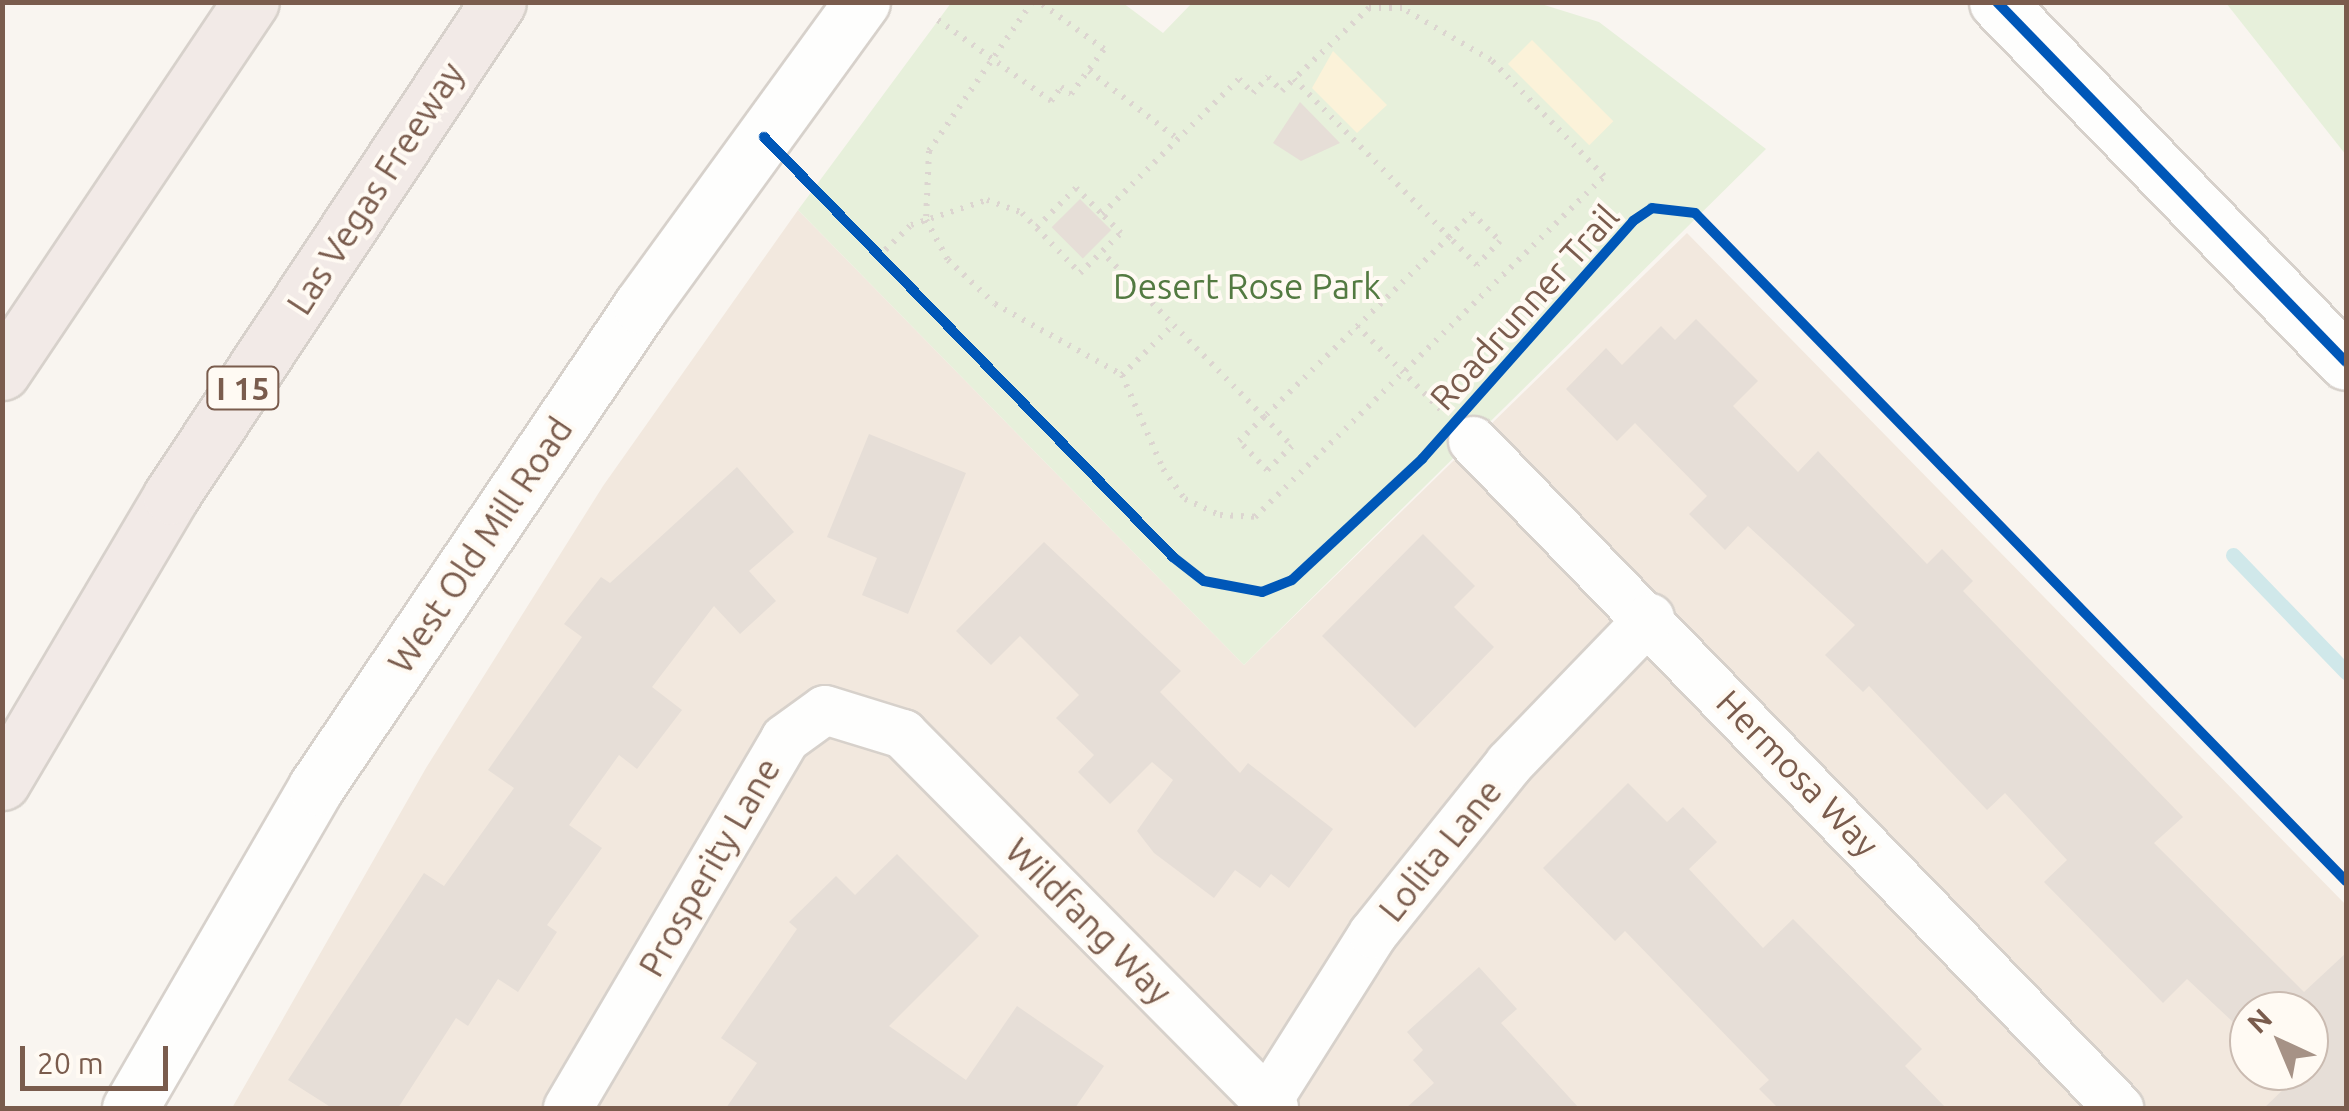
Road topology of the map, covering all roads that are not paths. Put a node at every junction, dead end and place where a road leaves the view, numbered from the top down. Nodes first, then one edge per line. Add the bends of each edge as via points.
1 (251, 2) edge
2 (498, 2) edge
3 (862, 2) edge
4 (1997, 2) edge
5 (2346, 362) edge
6 (2, 372) edge
7 (1460, 428) road end
8 (1650, 618) junction
9 (903, 734) joint
10 (2, 782) edge
11 (1268, 1106) edge
12 (130, 1108) edge
13 (568, 1108) edge
14 (2119, 1108) edge

1 - 6 highway
2 - 10 highway, Las Vegas Freeway / I 15 via 172,496
3 - 12 street, West Old Mill Road via 641,306 316,787
4 - 5 street
7 - 8 street, Hermosa Way
8 - 11 street, Lolita Lane via 1509,764 1385,918
8 - 14 street, Hermosa Way
9 - 11 street, Wildfang Way
9 - 13 street, Prosperity Lane via 825,710 785,739

